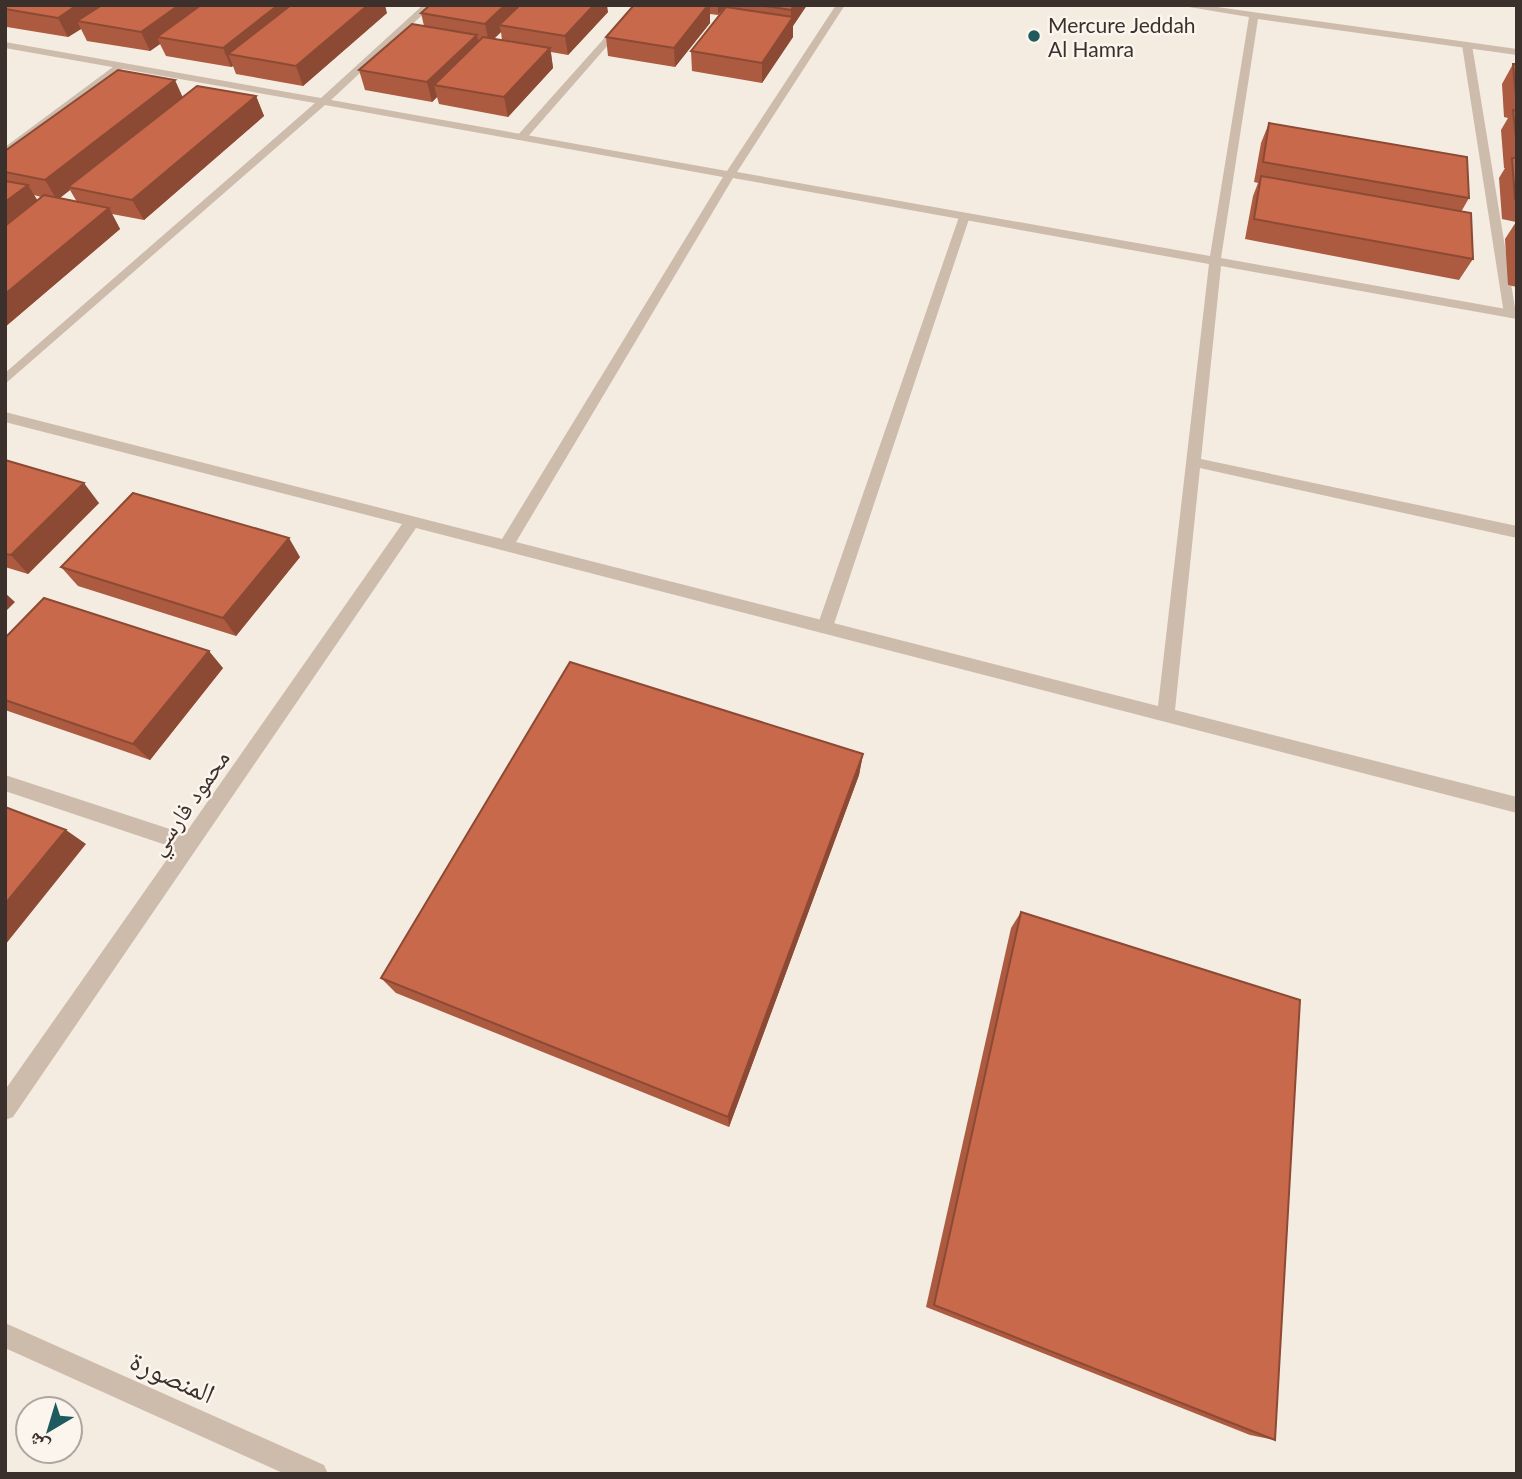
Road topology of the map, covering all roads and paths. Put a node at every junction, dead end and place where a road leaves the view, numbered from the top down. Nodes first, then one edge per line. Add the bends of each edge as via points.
1 (429, 5) edge
2 (639, 5) edge
3 (841, 5) edge
4 (1181, 5) edge
5 (1187, 6) edge
6 (1254, 15) junction
7 (1467, 45) junction
8 (5, 46) edge
9 (1517, 51) edge
10 (121, 66) junction
11 (323, 102) junction
12 (521, 138) junction
13 (5, 152) edge
14 (730, 175) junction
15 (964, 216) junction
16 (1215, 261) junction
17 (1514, 314) edge
18 (5, 380) edge
19 (5, 417) edge
20 (1194, 462) junction
21 (411, 523) junction
22 (1517, 532) edge
23 (506, 545) junction
24 (825, 627) junction
25 (1166, 715) junction
26 (5, 783) edge
27 (1517, 805) edge
28 (189, 844) junction
29 (5, 1109) edge
30 (5, 1335) edge
31 (315, 1474) edge

1 - 11 street
2 - 12 street
3 - 14 street
4 - 5 street
5 - 6 street
6 - 7 street
6 - 16 street
7 - 9 street
7 - 17 street
8 - 10 street
10 - 11 street
10 - 13 street
11 - 12 street
11 - 18 street
12 - 14 street
14 - 15 street
14 - 23 street
15 - 16 street
15 - 24 street
16 - 17 street
16 - 20 street
19 - 21 street
20 - 22 street
20 - 25 street
21 - 23 street
21 - 28 street, محمود فارسي
23 - 24 street
24 - 25 street
25 - 27 street
26 - 28 street
28 - 29 street, محمود فارسي
30 - 31 street, المنصورة

